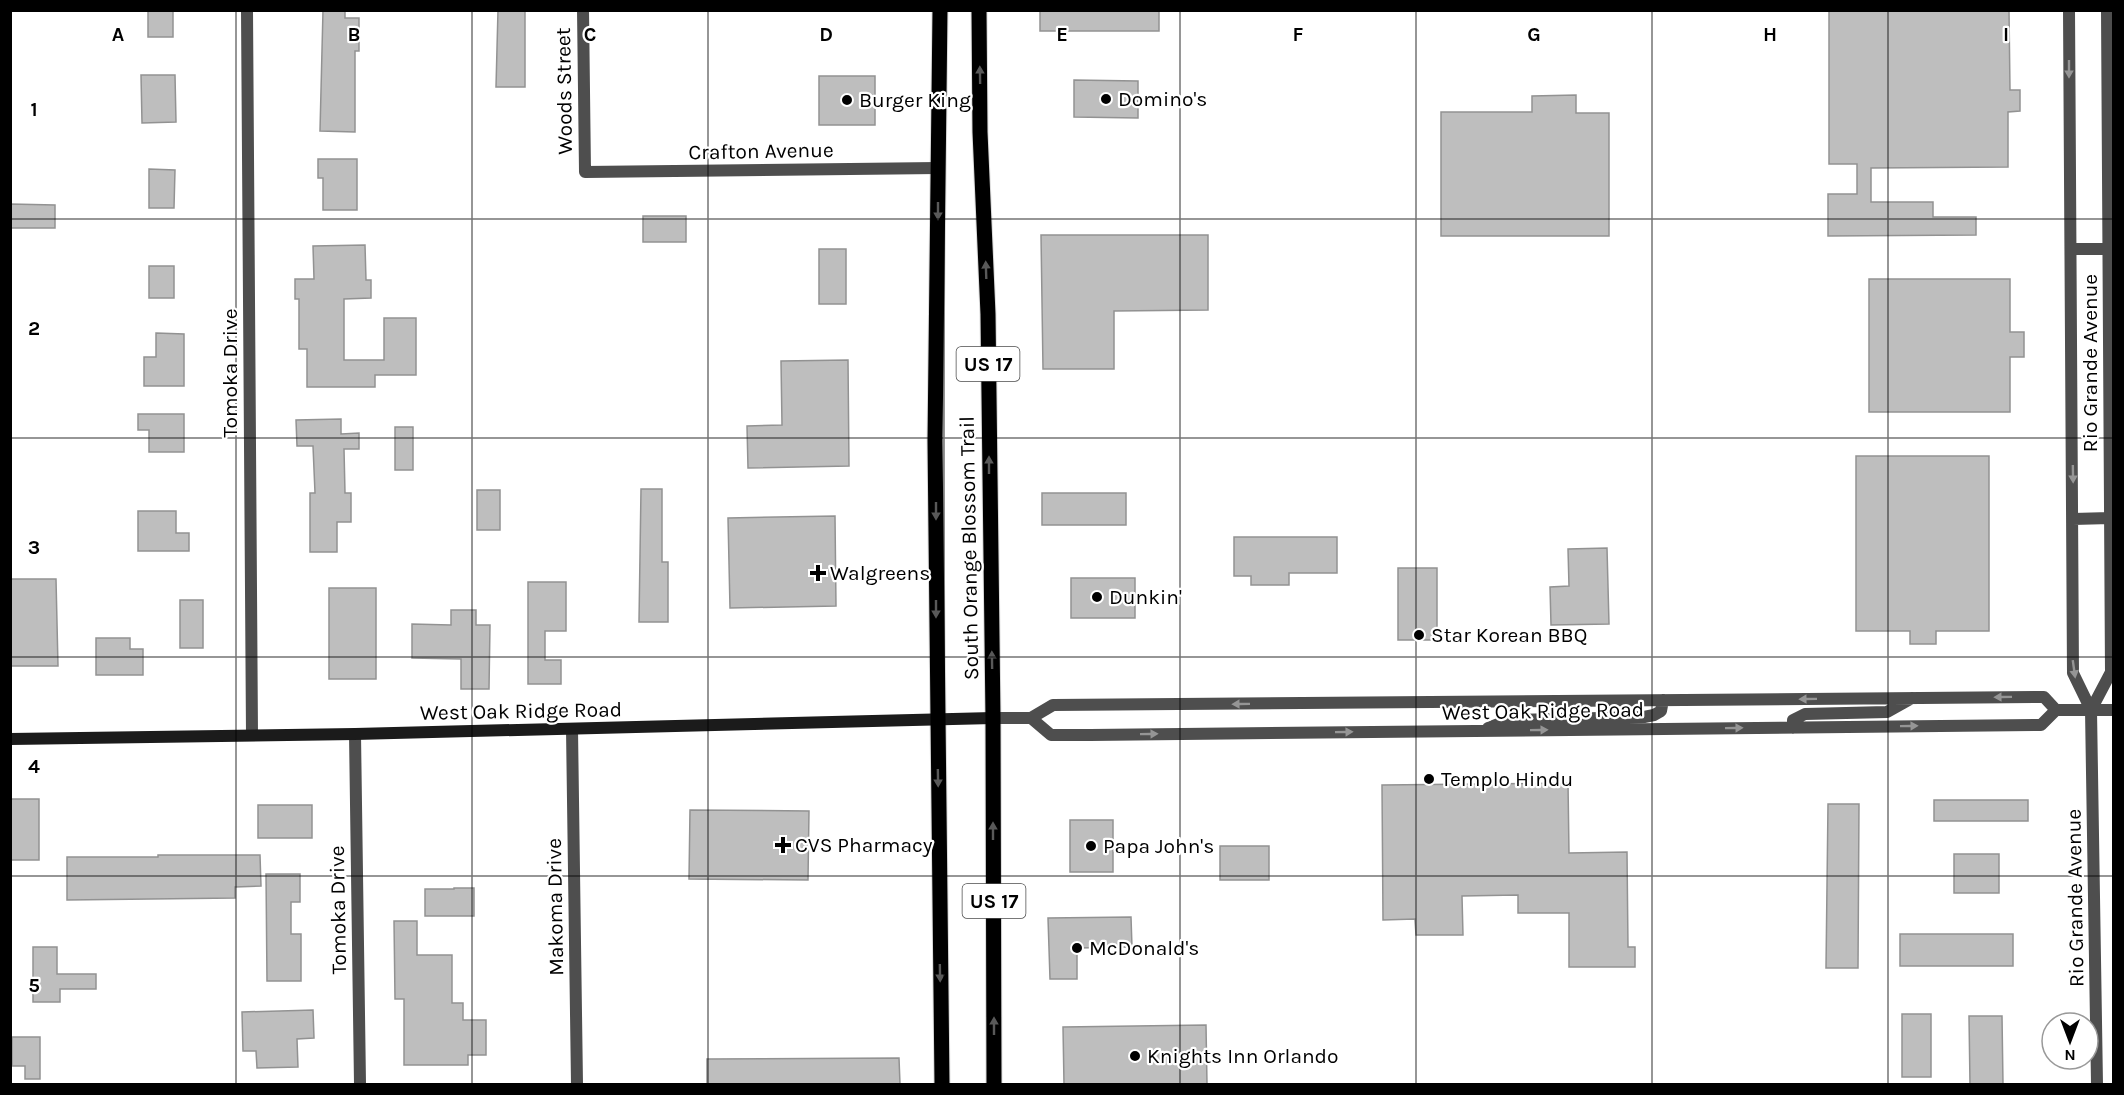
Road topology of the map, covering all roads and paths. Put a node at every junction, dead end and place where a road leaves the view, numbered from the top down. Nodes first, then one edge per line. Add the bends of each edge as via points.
1 (247, 10) edge
2 (583, 10) edge
3 (940, 10) edge
4 (979, 10) edge
5 (2069, 10) edge
6 (2107, 10) edge
7 (938, 168) junction
8 (585, 172) joint
9 (2071, 249) junction
10 (2109, 249) junction
11 (2110, 518) junction
12 (2073, 519) junction
13 (1913, 698) junction
14 (1663, 700) junction
15 (2056, 710) junction
16 (2091, 710) junction
17 (2114, 710) edge
18 (993, 718) junction
19 (1031, 718) junction
20 (937, 719) junction
21 (1793, 728) junction
22 (572, 729) junction
23 (1481, 731) junction
24 (356, 734) junction
25 (252, 735) junction
26 (10, 739) edge
27 (360, 1084) edge
28 (577, 1084) edge
29 (942, 1084) edge
30 (994, 1084) edge
31 (2097, 1084) edge

1 - 25 street, Tomoka Drive
2 - 8 street, Woods Street
3 - 7 main road, South Orange Blossom Trail / US 17
18 -> 4 main road, South Orange Blossom Trail / US 17
5 -> 9 street, Rio Grande Avenue
6 - 10 street, Rio Grande Avenue
7 - 8 street, Crafton Avenue
7 -> 20 main road, South Orange Blossom Trail / US 17
9 - 10 street
9 -> 12 street, Rio Grande Avenue
10 - 11 street, Rio Grande Avenue
11 - 12 street
11 - 16 street, Rio Grande Avenue via 2111,672
12 -> 16 street, Rio Grande Avenue via 2073,673
13 -> 14 street, West Oak Ridge Road
15 -> 13 street, West Oak Ridge Road via 2044,697
13 - 21 street via 1887,712 1805,714 1793,720
14 -> 19 street, West Oak Ridge Road via 1053,705
14 - 23 street via 1661,711 1644,717 1508,720
15 - 16 street, West Oak Ridge Road
21 -> 15 street, West Oak Ridge Road via 2041,725
16 - 17 street, West Oak Ridge Road
16 - 31 street, Rio Grande Avenue
18 - 19 street, West Oak Ridge Road
18 - 20 main road, West Oak Ridge Road
30 -> 18 main road, South Orange Blossom Trail / US 17
19 -> 23 street, West Oak Ridge Road via 1051,735
20 - 22 main road, West Oak Ridge Road
20 -> 29 main road, South Orange Blossom Trail / US 17
23 -> 21 street, West Oak Ridge Road
22 - 24 main road, West Oak Ridge Road
22 - 28 street, Makoma Drive
24 - 25 main road, West Oak Ridge Road
24 - 27 street, Tomoka Drive
25 - 26 main road, West Oak Ridge Road

